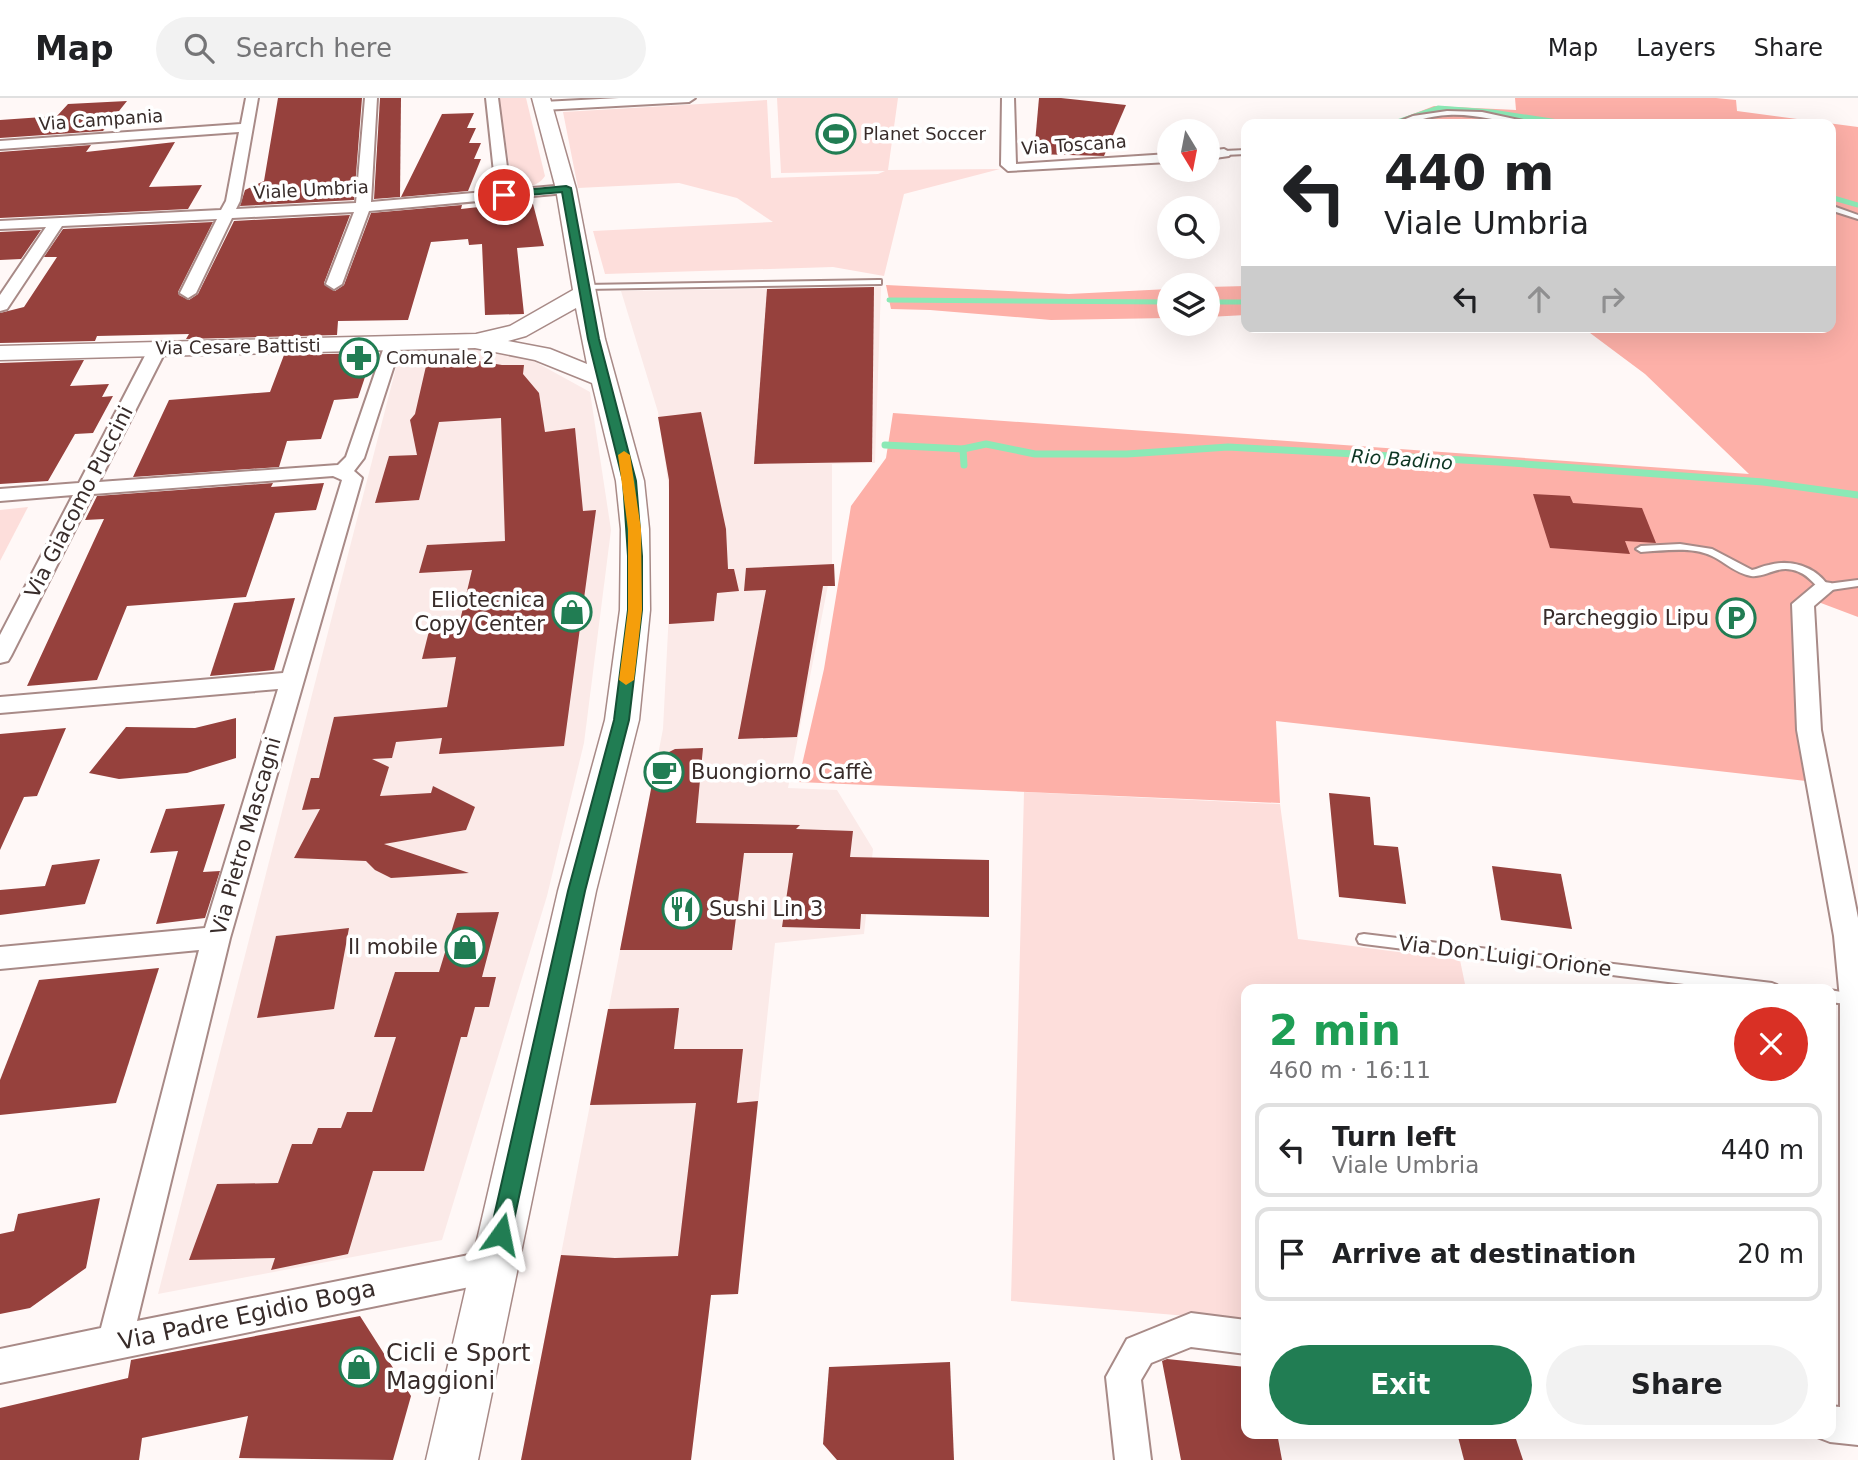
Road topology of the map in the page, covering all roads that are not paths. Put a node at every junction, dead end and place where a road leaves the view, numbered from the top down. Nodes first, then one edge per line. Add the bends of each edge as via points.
1 (252, 98) edge
2 (370, 98) edge
3 (492, 98) edge
4 (689, 98) edge
5 (1008, 98) edge
6 (542, 102) edge
7 (1412, 119) edge
8 (1504, 119) edge
9 (246, 128) junction
10 (0, 145) edge
11 (1241, 152) edge
12 (1224, 153) joint
13 (1220, 154) edge
14 (1157, 159) edge
15 (566, 188) junction
16 (504, 195) junction
17 (363, 207) junction
18 (1836, 209) edge
19 (228, 214) junction
20 (1858, 217) edge
21 (58, 221) junction
22 (0, 225) edge
23 (878, 282) dead end
24 (334, 284) dead end
25 (586, 289) junction
26 (188, 293) dead end
27 (1, 306) edge
28 (542, 318) junction
29 (592, 330) junction
30 (476, 341) junction
31 (393, 344) junction
32 (158, 348) junction
33 (0, 353) edge
34 (541, 355) junction
35 (603, 379) junction
36 (342, 472) junction
37 (84, 489) junction
38 (0, 495) edge
39 (1641, 549) dead end
40 (1858, 583) edge
41 (1824, 588) junction
42 (0, 656) edge
43 (292, 680) junction
44 (0, 705) edge
45 (216, 938) junction
46 (1364, 939) dead end
47 (0, 958) edge
48 (1731, 984) edge
49 (1842, 998) edge
50 (494, 1266) junction
51 (1241, 1336) edge
52 (115, 1342) junction
53 (0, 1366) edge
54 (1858, 1412) edge
55 (1836, 1425) edge
56 (1858, 1427) edge
57 (452, 1460) edge
58 (1133, 1460) edge

1 - 9 street
2 - 17 street
3 - 16 street
4 - 6 street
5 - 14 street, Via Toscana via 1007,165 1013,168
6 - 15 main road
7 - 8 lane via 1457,111
9 - 10 street, Via Campania
9 - 19 street
11 - 12 lane
12 - 13 street
15 - 16 street, Viale Umbria
15 - 25 main road
16 - 17 street, Viale Umbria
17 - 19 street, Viale Umbria
17 - 24 street
18 - 20 lane
19 - 21 street, Viale Umbria
19 - 26 street
21 - 22 street, Viale Umbria
21 - 27 street
23 - 25 lane
25 - 28 main road, Via Cesare Battisti
25 - 29 main road
28 - 29 main road, Via Cesare Battisti via 566,316
28 - 30 main road, Via Cesare Battisti via 518,331
29 - 34 main road, Via Cesare Battisti via 569,350
29 - 35 main road
30 - 31 main road, Via Cesare Battisti
30 - 34 main road, Via Cesare Battisti
31 - 32 main road, Via Cesare Battisti
31 - 36 street via 355,458
32 - 33 main road, Via Cesare Battisti
32 - 37 street, Via Giacomo Puccini
34 - 35 main road, Via Cesare Battisti
35 - 50 main road via 629,481 635,529 635,610 623,706
36 - 37 street
36 - 43 street, Via Pietro Mascagni via 352,478
37 - 38 street
37 - 42 street, Via Giacomo Puccini
39 - 41 lane via 1700,550 1756,573 1795,566 1810,572
40 - 41 lane
41 - 49 street via 1803,604 1809,730 1847,936
43 - 44 street
43 - 45 street, Via Pietro Mascagni
45 - 47 street
45 - 52 street, Via Pietro Mascagni
46 - 48 lane, Via Don Luigi Orione
49 - 54 street
50 - 52 street, Via Padre Egidio Boga
50 - 57 main road
51 - 58 street via 1191,1330 1139,1351 1123,1377
52 - 53 street, Via Padre Egidio Boga
55 - 56 street

